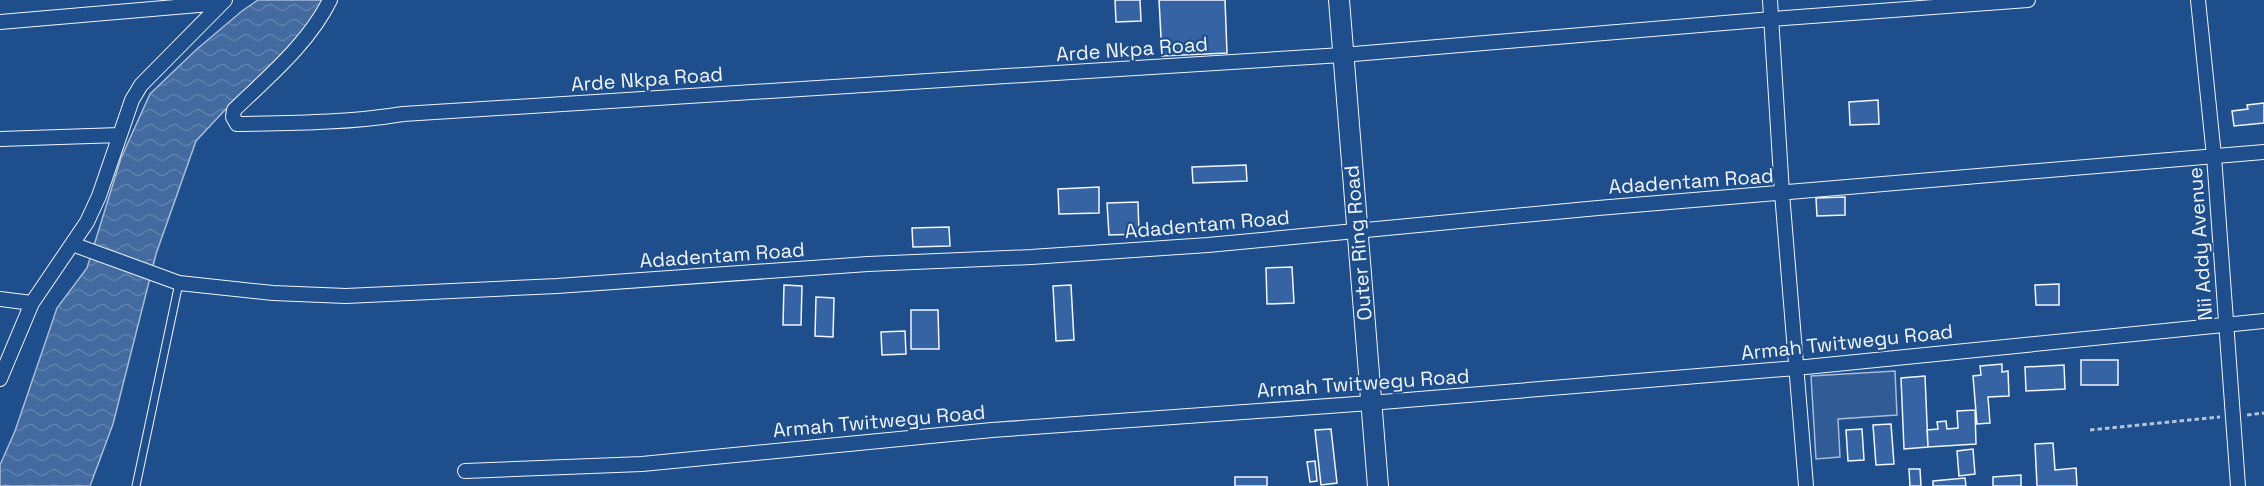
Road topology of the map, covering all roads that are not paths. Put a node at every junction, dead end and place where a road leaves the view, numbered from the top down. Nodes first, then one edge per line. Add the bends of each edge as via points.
1 (330, 0) edge
2 (1339, 0) edge
3 (1770, 0) edge
4 (2028, 0) edge
5 (2198, 0) edge
6 (224, 2) edge
7 (1772, 19) junction
8 (0, 22) edge
9 (1342, 55) junction
10 (120, 135) junction
11 (0, 139) edge
12 (2264, 152) edge
13 (2214, 156) junction
14 (1782, 194) junction
15 (1357, 230) junction
16 (72, 244) junction
17 (179, 283) junction
18 (0, 299) edge
19 (32, 303) junction
20 (2264, 321) edge
21 (2225, 324) junction
22 (1796, 368) junction
23 (0, 379) edge
24 (1370, 403) junction
25 (465, 471) dead end
26 (136, 486) edge
27 (1378, 486) edge
28 (1806, 486) edge
29 (2238, 486) edge

1 - 9 street, Arde Nkpa Road via 288,56 234,110 237,124 333,122 403,114
2 - 9 street, Outer Ring Road
3 - 7 street
4 - 7 street, Arde Nkpa Road
5 - 13 street, Nii Addy Avenue
6 - 8 street
6 - 10 street via 141,85
7 - 9 street, Arde Nkpa Road
7 - 14 street
9 - 15 street, Outer Ring Road
10 - 11 street
10 - 16 street via 91,213
12 - 13 street, Adadentam Road
13 - 14 street, Adadentam Road
13 - 21 street, Nii Addy Avenue
14 - 15 street, Adadentam Road
14 - 22 street
15 - 17 street, Adadentam Road via 1031,257 346,296
15 - 24 street, Outer Ring Road
16 - 17 street, Adadentam Road
16 - 19 street
17 - 26 lane
18 - 19 street
19 - 23 street
20 - 21 street, Armah Twitwegu Road
21 - 22 street, Armah Twitwegu Road
21 - 29 street, Nii Addy Avenue
22 - 24 street, Armah Twitwegu Road
22 - 28 street
24 - 25 street, Armah Twitwegu Road via 992,430 642,464
24 - 27 street, Outer Ring Road

